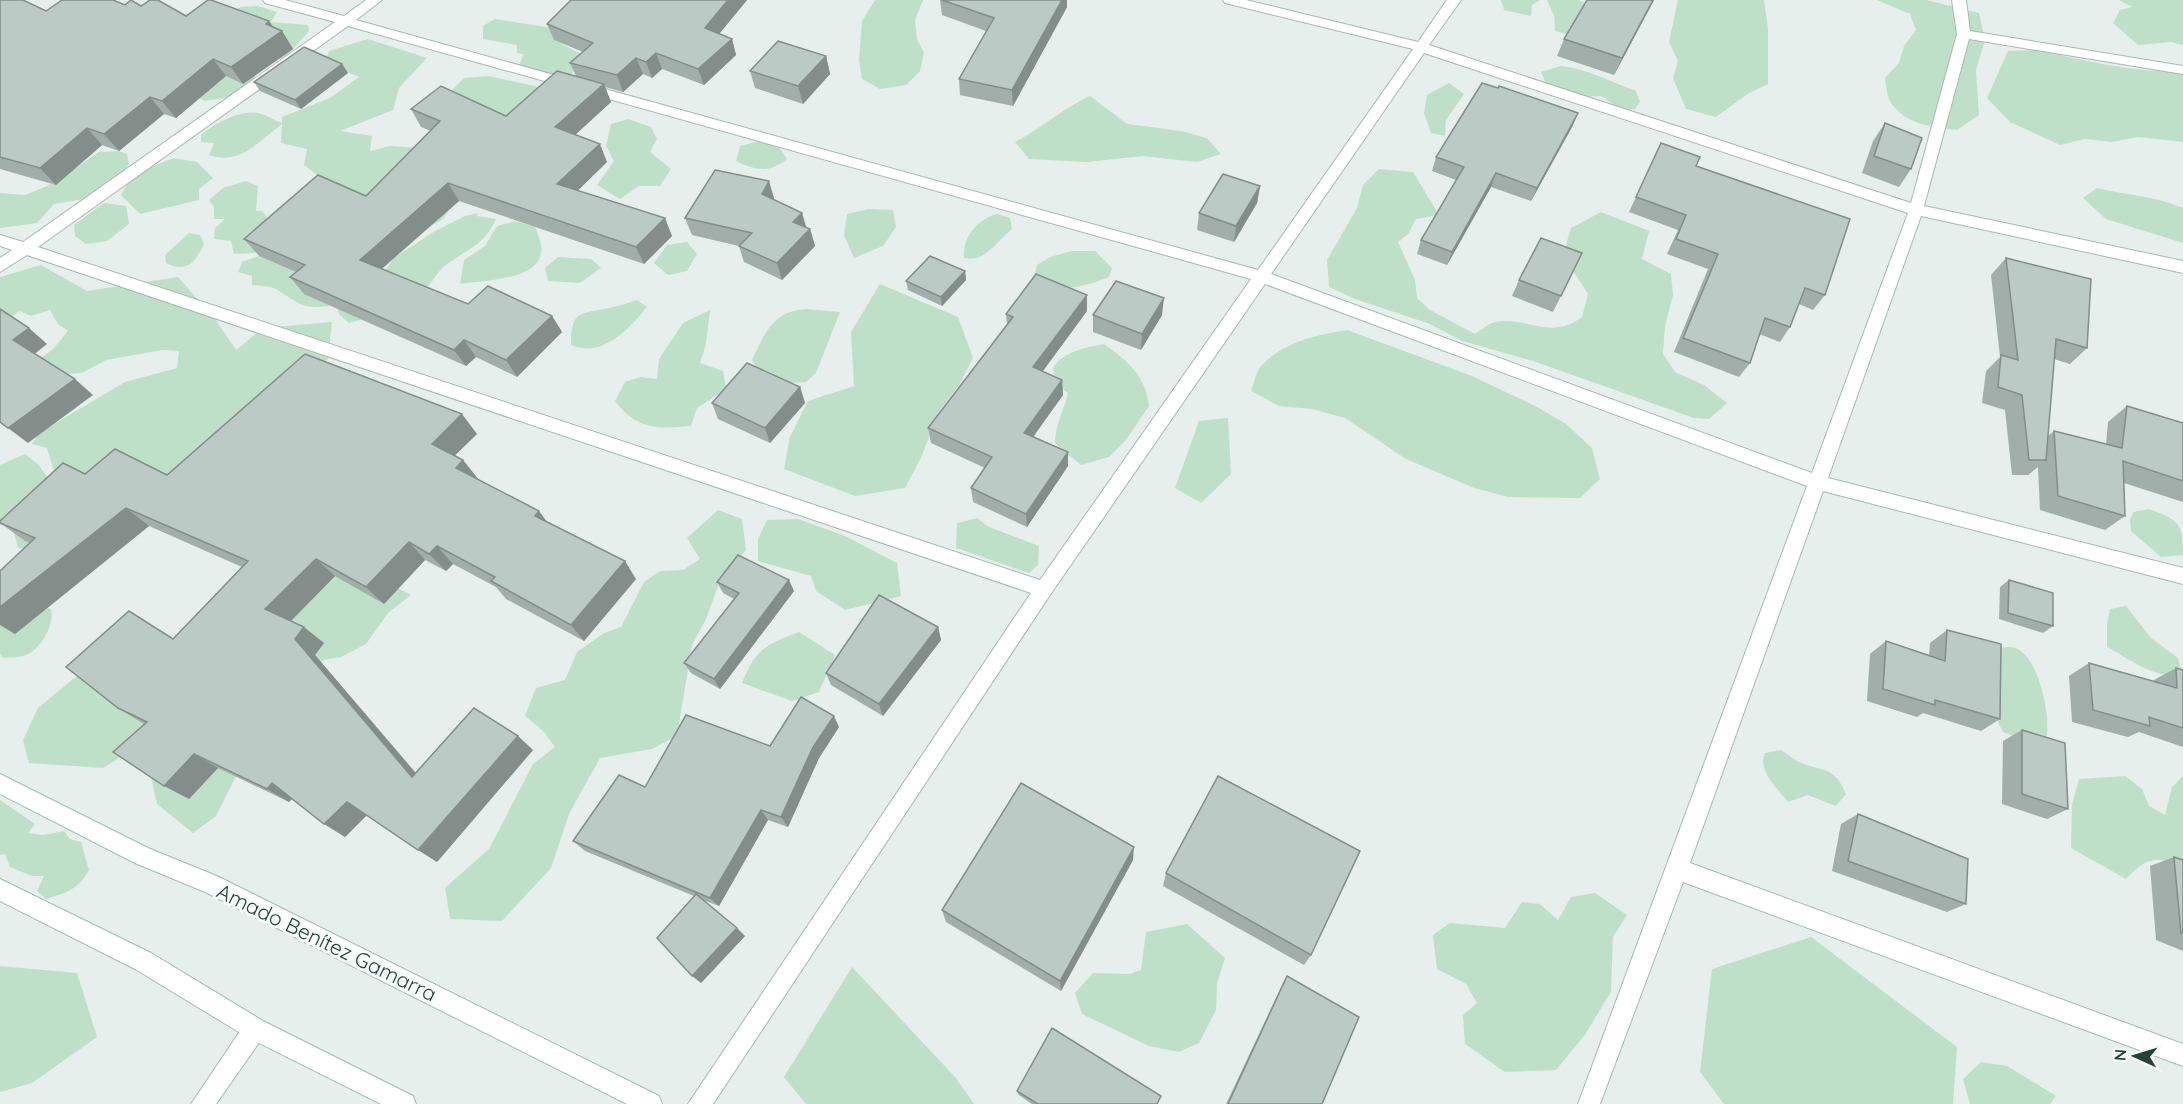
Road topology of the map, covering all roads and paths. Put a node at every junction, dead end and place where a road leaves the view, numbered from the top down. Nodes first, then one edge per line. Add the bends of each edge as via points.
1 (270, 0) edge
2 (375, 0) edge
3 (1230, 0) edge
4 (1454, 0) edge
5 (1959, 0) edge
6 (345, 21) junction
7 (1964, 34) junction
8 (1420, 47) junction
9 (2183, 70) edge
10 (1916, 210) junction
11 (0, 240) edge
12 (25, 249) junction
13 (0, 266) edge
14 (2183, 267) edge
15 (1260, 276) junction
16 (1817, 482) junction
17 (2183, 576) edge
18 (1044, 589) junction
19 (0, 784) edge
20 (1677, 869) junction
21 (0, 890) edge
22 (255, 1029) junction
23 (2183, 1055) edge
24 (202, 1104) edge
25 (405, 1104) edge
26 (651, 1104) edge
27 (699, 1104) edge
28 (1589, 1104) edge

1 - 6 street
2 - 6 street
3 - 8 street
4 - 8 street
5 - 7 street
6 - 12 street
6 - 15 street
7 - 9 street
7 - 10 street
8 - 10 street
8 - 15 street
10 - 14 street
10 - 16 street
11 - 12 street
12 - 13 street
12 - 18 street
15 - 16 street
15 - 18 street
16 - 17 street
16 - 20 street
18 - 27 street
19 - 26 street, Amado Benítez Gamarra via 142,856 212,884
20 - 23 street
20 - 28 street
21 - 22 street via 143,961
22 - 24 street
22 - 25 street

